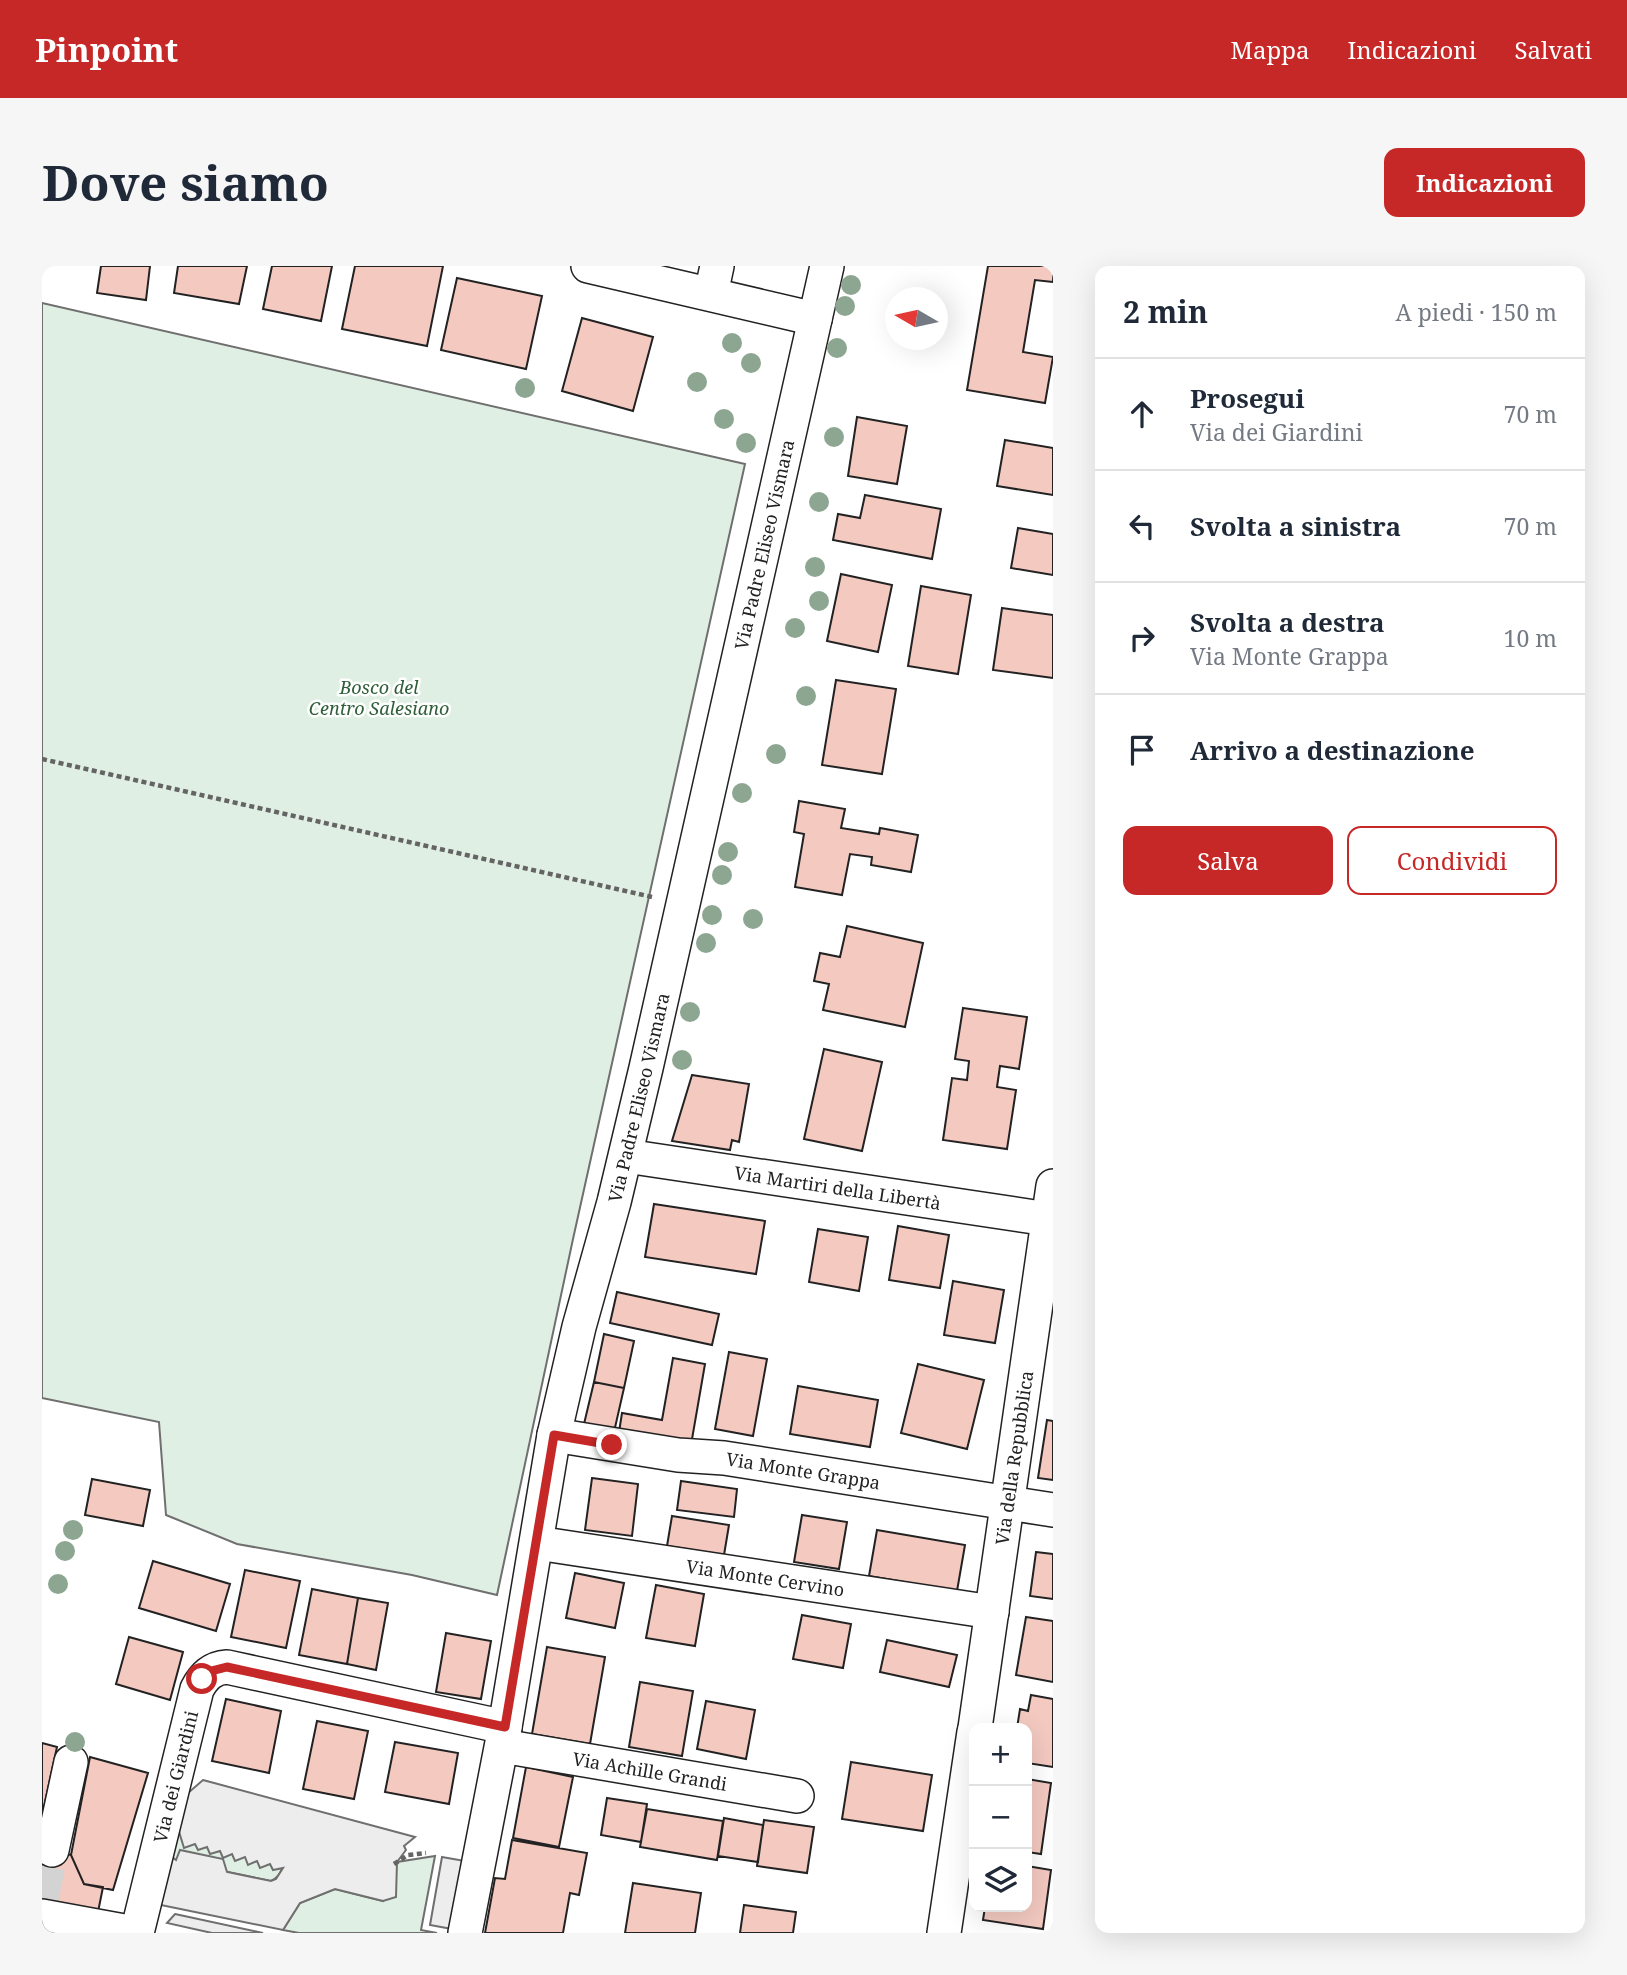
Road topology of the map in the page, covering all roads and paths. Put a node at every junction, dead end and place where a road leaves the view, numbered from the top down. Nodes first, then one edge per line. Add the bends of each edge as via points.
1 (588, 266) edge
2 (827, 266) edge
3 (714, 280) edge
4 (815, 318) junction
5 (42, 759) edge
6 (682, 904) junction
7 (626, 1156) junction
8 (1053, 1186) edge
9 (1048, 1219) junction
10 (554, 1435) junction
11 (1009, 1503) junction
12 (1053, 1510) edge
13 (537, 1543) junction
14 (992, 1612) junction
15 (975, 1723) edge
16 (503, 1737) junction
17 (71, 1762) dead end
18 (969, 1764) edge
19 (797, 1796) dead end
20 (52, 1850) tunnel mouth
21 (426, 1853) dead end
22 (394, 1864) dead end
23 (42, 1916) edge
24 (136, 1933) edge
25 (465, 1933) edge
26 (944, 1933) edge

1 - 3 street
2 - 4 street, Via Padre Eliseo Vismara
3 - 4 street
4 - 6 street, Via Padre Eliseo Vismara
5 - 6 path
6 - 7 street, Via Padre Eliseo Vismara
7 - 9 street, Via Martiri della Libertà
7 - 10 street, Via Padre Eliseo Vismara
8 - 9 street, Via della Repubblica
9 - 11 street, Via della Repubblica
10 - 11 street, Via Monte Grappa
10 - 13 street, Via Padre Eliseo Vismara
11 - 12 street, Via Monte Grappa
11 - 14 street, Via della Repubblica
13 - 14 street, Via Monte Cervino
13 - 16 street, Via Padre Eliseo Vismara
14 - 15 street, Via della Repubblica
16 - 19 street, Via Achille Grandi
16 - 24 street, Via dei Giardini via 219,1668 202,1679 197,1689
16 - 25 street, Via Padre Eliseo Vismara
17 - 20 street
18 - 26 street, Via della Repubblica
21 - 22 path via 408,1855
23 - 24 street

